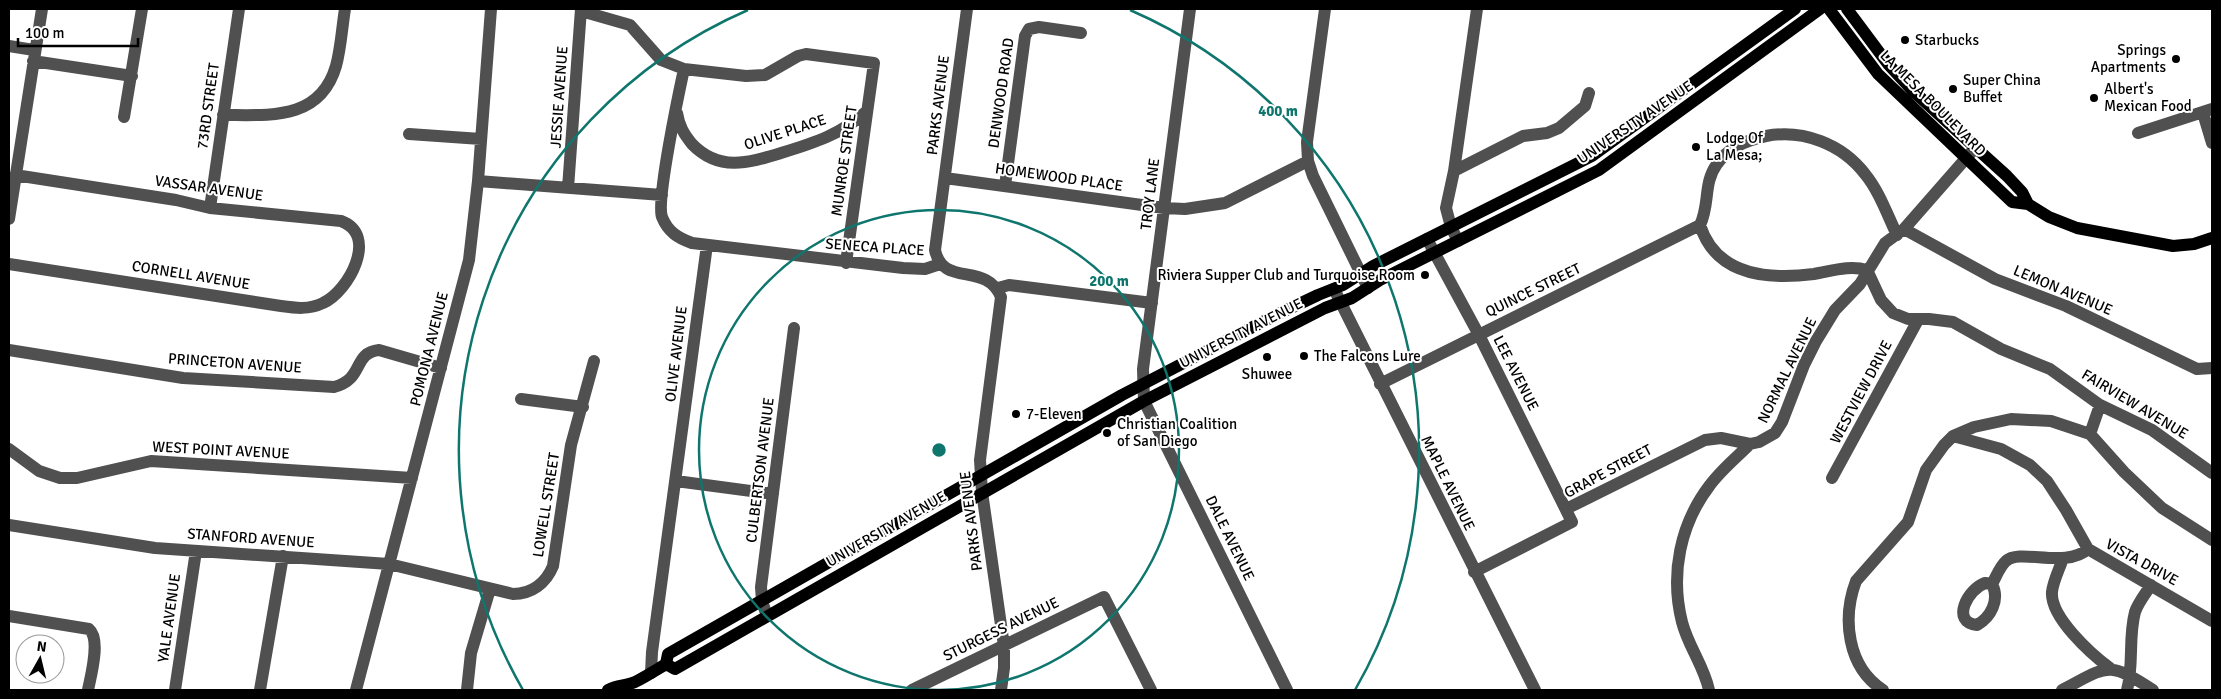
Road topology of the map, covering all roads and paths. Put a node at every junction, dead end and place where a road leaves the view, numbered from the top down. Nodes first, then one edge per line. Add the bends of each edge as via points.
1 (42, 9) edge
2 (142, 9) edge
3 (239, 9) edge
4 (344, 9) edge
5 (491, 9) edge
6 (967, 9) edge
7 (1190, 9) edge
8 (1325, 9) edge
9 (1477, 9) edge
10 (1795, 9) edge
11 (1820, 9) edge
12 (1829, 9) edge
13 (1847, 9) edge
14 (581, 10) edge
15 (1081, 33) dead end
16 (9, 46) edge
17 (33, 55) junction
18 (684, 69) junction
19 (132, 76) junction
20 (1589, 93) dead end
21 (675, 109) junction
22 (867, 111) junction
23 (2207, 111) edge
24 (223, 115) junction
25 (124, 117) dead end
26 (2138, 133) dead end
27 (409, 134) dead end
28 (481, 139) junction
29 (2212, 143) edge
30 (1975, 148) junction
31 (1966, 159) junction
32 (1308, 161) junction
33 (1454, 171) junction
34 (15, 175) junction
35 (945, 178) junction
36 (478, 181) junction
37 (1005, 186) junction
38 (568, 188) junction
39 (662, 195) junction
40 (2028, 204) junction
41 (210, 208) junction
42 (1164, 208) junction
43 (9, 219) edge
44 (1700, 225) junction
45 (1451, 227) junction
46 (1900, 232) junction
47 (2212, 238) edge
48 (1427, 239) junction
49 (1458, 241) junction
50 (707, 245) junction
51 (1434, 253) junction
52 (846, 263) junction
53 (9, 264) edge
54 (940, 264) junction
55 (354, 270) joint
56 (1867, 270) junction
57 (1360, 274) junction
58 (998, 288) junction
59 (1334, 288) junction
60 (1368, 288) junction
61 (1152, 303) junction
62 (1341, 303) junction
63 (1918, 320) junction
64 (794, 328) dead end
65 (1479, 335) junction
66 (9, 350) edge
67 (594, 361) dead end
68 (441, 368) junction
69 (2212, 369) edge
70 (1143, 384) junction
71 (1380, 384) junction
72 (521, 399) dead end
73 (1144, 401) junction
74 (2100, 405) junction
75 (583, 407) junction
76 (2090, 434) junction
77 (1953, 436) junction
78 (1750, 444) junction
79 (9, 449) edge
80 (2212, 473) edge
81 (982, 474) junction
82 (412, 478) junction
83 (1832, 478) dead end
84 (676, 481) junction
85 (982, 492) junction
86 (773, 494) junction
87 (1566, 509) junction
88 (9, 525) edge
89 (2212, 540) edge
90 (2088, 549) junction
91 (196, 551) junction
92 (283, 556) junction
93 (2063, 558) junction
94 (389, 564) junction
95 (1474, 572) junction
96 (1992, 584) dead end
97 (2151, 584) junction
98 (490, 589) junction
99 (762, 601) junction
100 (9, 616) edge
101 (767, 616) junction
102 (2212, 620) edge
103 (1004, 646) junction
104 (666, 664) junction
105 (2110, 668) junction
106 (651, 673) junction
107 (2131, 677) junction
108 (633, 688) edge
109 (88, 690) edge
110 (175, 690) edge
111 (260, 690) edge
112 (356, 690) edge
113 (467, 690) edge
114 (608, 690) edge
115 (912, 690) edge
116 (1001, 690) edge
117 (1151, 690) edge
118 (1287, 690) edge
119 (1535, 690) edge
120 (1709, 690) edge
121 (1883, 690) edge
122 (2062, 690) edge
123 (2128, 690) edge
124 (2153, 690) edge

1 - 17 street
2 - 19 street
3 - 24 street, 73RD STREET
4 - 24 street via 336,66 323,91 311,103 276,115
5 - 28 street, POMONA AVENUE
6 - 35 street, PARKS AVENUE
7 - 42 street, TROY LANE
8 - 32 street via 1308,127
9 - 33 street
10 - 45 main road, UNIVERSITY AVENUE via 1592,156
11 - 49 main road, UNIVERSITY AVENUE via 1599,170
12 - 31 main road, LA MESA BOULEVARD via 1878,74
13 - 30 main road, LA MESA BOULEVARD via 1888,64
14 - 18 street via 630,25 661,60
14 - 38 street, JESSIE AVENUE
15 - 37 street, DENWOOD ROAD via 1039,27 1029,29 1025,36
16 - 17 street
17 - 19 street
17 - 34 street
18 - 21 street
18 - 22 street, MUNROE STREET via 765,75 806,54 874,63
19 - 25 street
20 - 33 street via 1585,106 1559,128 1522,136
21 - 22 street, OLIVE PLACE via 683,134 697,149 711,158 728,162 754,161 828,138
21 - 39 street
22 - 52 street, MUNROE STREET
23 - 26 street
23 - 29 street
24 - 41 street, 73RD STREET
27 - 28 street
28 - 36 street, POMONA AVENUE
30 - 31 street, NORMAL AVENUE
30 - 40 main road, LA MESA BOULEVARD via 2022,192
31 - 40 main road, LA MESA BOULEVARD via 2012,202
31 - 46 street, NORMAL AVENUE
32 - 42 street, HOMEWOOD PLACE via 1225,203 1185,209
32 - 57 street
33 - 45 street via 1446,208
34 - 41 street, VASSAR AVENUE
34 - 43 street
35 - 37 street, HOMEWOOD PLACE
35 - 54 street, PARKS AVENUE via 935,250
36 - 38 street
36 - 68 street, POMONA AVENUE via 469,260
37 - 42 street, HOMEWOOD PLACE
38 - 39 street
39 - 50 street via 661,215 668,228 678,238
40 - 47 main road, LA MESA BOULEVARD via 2077,228 2173,246
41 - 55 street, VASSAR AVENUE via 345,223 354,229 359,240
42 - 61 street, TROY LANE
44 - 46 street via 1705,215 1710,178 1725,154 1760,137 1793,135 1823,142 1854,162 1871,182
44 - 56 street via 1716,254 1742,271 1788,275 1854,267
44 - 65 street, QUINCE STREET
45 - 48 main road, UNIVERSITY AVENUE
45 - 49 street
46 - 56 street, NORMAL AVENUE via 1885,244
46 - 69 street, LEMON AVENUE via 1995,279 2066,306 2198,369
48 - 51 street, LEE AVENUE
48 - 57 main road, UNIVERSITY AVENUE
49 - 51 main road, UNIVERSITY AVENUE
50 - 52 street, SENECA PLACE
50 - 84 street, OLIVE AVENUE
51 - 60 main road, UNIVERSITY AVENUE
51 - 65 street, LEE AVENUE
52 - 54 street, SENECA PLACE via 925,270
53 - 55 street, CORNELL AVENUE via 298,308 328,301 344,287
54 - 58 street, SENECA PLACE via 949,271 987,279
56 - 63 street, FAIRVIEW AVENUE via 1881,300 1889,309 1903,318
56 - 78 street, NORMAL AVENUE via 1860,284 1835,310 1816,341 1775,433
57 - 59 main road, UNIVERSITY AVENUE
57 - 60 street
58 - 61 street via 1008,285
58 - 81 street, PARKS AVENUE via 1001,298 980,460
59 - 62 street, MAPLE AVENUE
59 - 70 main road, UNIVERSITY AVENUE
60 - 62 main road, UNIVERSITY AVENUE
61 - 70 street, TROY LANE
62 - 71 street, MAPLE AVENUE
62 - 73 main road, UNIVERSITY AVENUE via 1325,308
63 - 74 street, FAIRVIEW AVENUE via 1960,325 2001,349 2050,369
63 - 83 street, WESTVIEW DRIVE
64 - 86 street, CULBERTSON AVENUE
65 - 71 street, QUINCE STREET
65 - 87 street, LEE AVENUE
66 - 68 street, PRINCETON AVENUE via 183,378 334,387 353,377 362,358 379,350
67 - 75 street, LOWELL STREET
68 - 82 street, POMONA AVENUE
70 - 73 street, TROY LANE
70 - 81 main road, UNIVERSITY AVENUE
71 - 95 street, MAPLE AVENUE
72 - 75 street
73 - 85 main road, UNIVERSITY AVENUE
73 - 118 street, DALE AVENUE
74 - 76 street
74 - 80 street, FAIRVIEW AVENUE via 2152,430
75 - 98 street, LOWELL STREET via 571,445 551,572 539,586 524,593
76 - 77 street via 2051,421 2024,419 1986,424
76 - 89 street via 2162,508
77 - 90 street, VISTA DRIVE via 2001,449 2034,469 2061,502
77 - 121 street via 1926,470 1908,522 1856,581 1853,591 1848,621 1854,651 1869,678
78 - 87 street, GRAPE STREET via 1721,438 1705,440
78 - 120 street, NORMAL AVENUE via 1711,483 1688,522 1679,550 1676,577 1680,612
79 - 82 street, WEST POINT AVENUE via 39,471 60,478 77,478 152,461
81 - 85 street, PARKS AVENUE
81 - 99 main road, UNIVERSITY AVENUE
82 - 94 street, POMONA AVENUE
84 - 86 street
84 - 106 street, OLIVE AVENUE
85 - 101 main road, UNIVERSITY AVENUE
85 - 103 street, PARKS AVENUE
86 - 99 street, CULBERTSON AVENUE
87 - 95 street, GRAPE STREET via 1572,522
88 - 91 street, STANFORD AVENUE via 155,548
90 - 93 street via 2081,555
90 - 97 street, VISTA DRIVE
91 - 92 street, STANFORD AVENUE
91 - 110 street, YALE AVENUE
92 - 94 street, STANFORD AVENUE
92 - 111 street
93 - 96 street via 2016,556 2006,560
93 - 105 street via 2052,591 2053,603 2068,627
94 - 98 street, STANFORD AVENUE
94 - 112 street, POMONA AVENUE
95 - 119 street, MAPLE AVENUE
97 - 102 street, VISTA DRIVE
97 - 107 street via 2135,610 2130,645
98 - 113 street via 471,653
99 - 101 street, CULBERTSON AVENUE
99 - 104 main road, UNIVERSITY AVENUE via 668,654
100 - 109 street via 94,633 96,642
101 - 104 main road, UNIVERSITY AVENUE via 675,669
103 - 115 street, STURGESS AVENUE
103 - 116 street, PARKS AVENUE
103 - 117 street, STURGESS AVENUE via 1104,597
104 - 106 main road, UNIVERSITY AVENUE
105 - 107 street
105 - 122 street
106 - 108 main road, UNIVERSITY AVENUE
107 - 123 street
107 - 124 street
108 - 114 main road, UNIVERSITY AVENUE via 619,685

